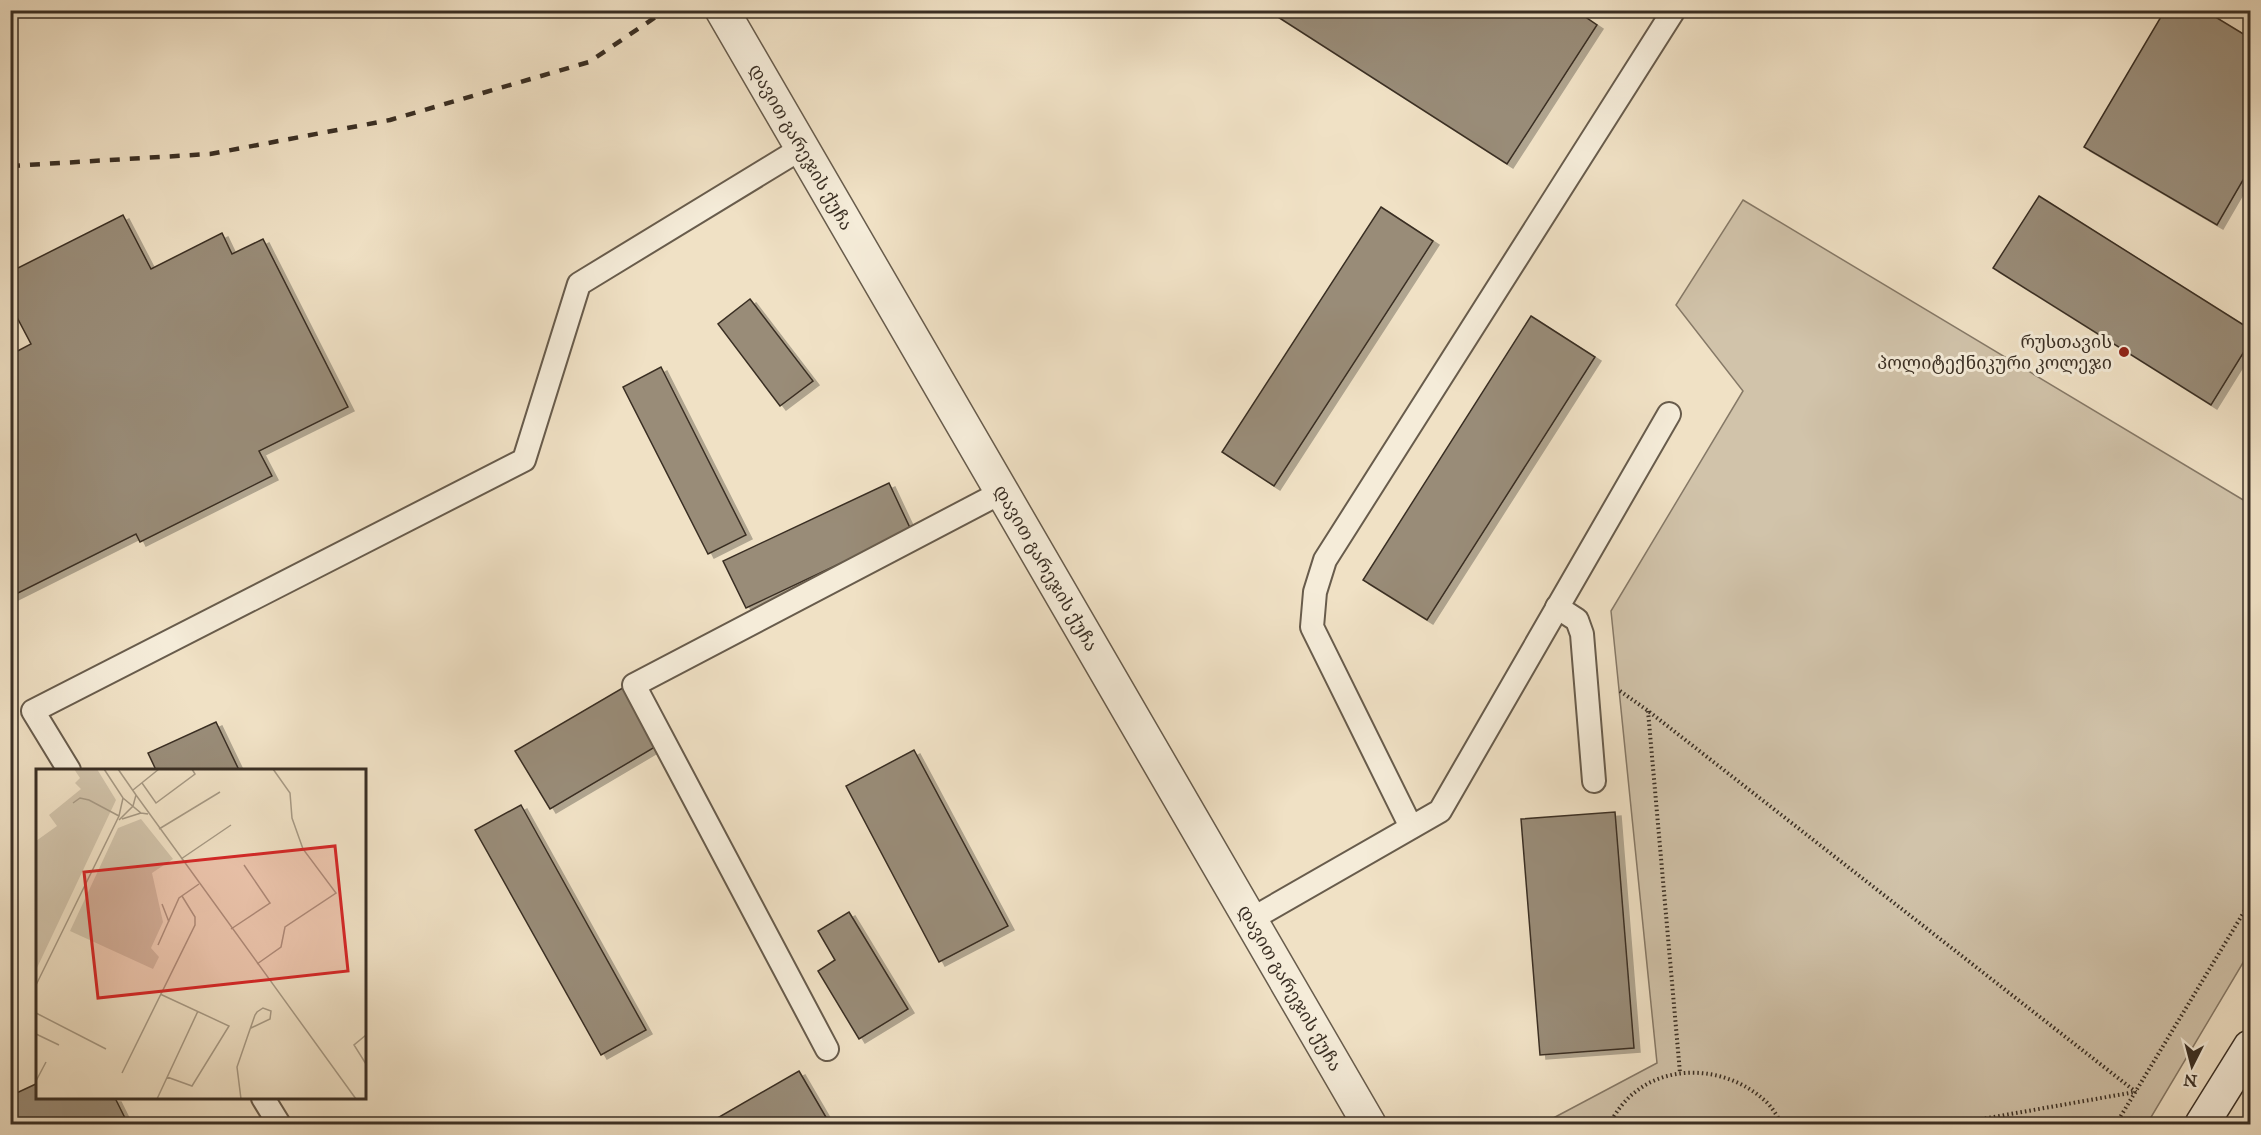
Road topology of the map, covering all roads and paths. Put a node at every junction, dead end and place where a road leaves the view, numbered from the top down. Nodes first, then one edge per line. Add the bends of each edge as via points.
1 (722, 10) edge
2 (1674, 10) edge
3 (802, 148) junction
4 (1669, 414) dead end
5 (1002, 492) junction
6 (1557, 607) junction
7 (1585, 667) junction
8 (1647, 710) junction
9 (68, 769) edge
10 (1594, 781) dead end
11 (1411, 827) junction
12 (2250, 902) edge
13 (1250, 920) junction
14 (2250, 1047) edge
15 (827, 1048) dead end
16 (1680, 1073) junction
17 (2136, 1092) junction
18 (264, 1099) edge
19 (279, 1125) edge
20 (1369, 1125) edge
21 (1609, 1125) edge
22 (1782, 1125) edge
23 (1954, 1125) edge
24 (2116, 1125) edge
25 (2202, 1125) edge

1 - 3 street, დავით გარეჯის ქუჩა
2 - 11 lane via 1325,560 1315,592 1312,627
3 - 5 street, დავით გარეჯის ქუჩა
3 - 9 lane via 579,284 524,460 33,711
4 - 6 lane
5 - 13 street, დავით გარეჯის ქუჩა
5 - 15 lane via 634,685
6 - 7 lane via 1577,620
6 - 11 lane via 1440,811
7 - 8 path
7 - 10 lane
8 - 16 path
8 - 17 path
11 - 13 lane
12 - 17 path
13 - 20 street, დავით გარეჯის ქუჩა
14 - 25 street
16 - 21 path via 1649,1083 1623,1104
16 - 22 path via 1710,1072 1739,1082 1764,1100
17 - 23 path
17 - 24 path
18 - 19 lane

